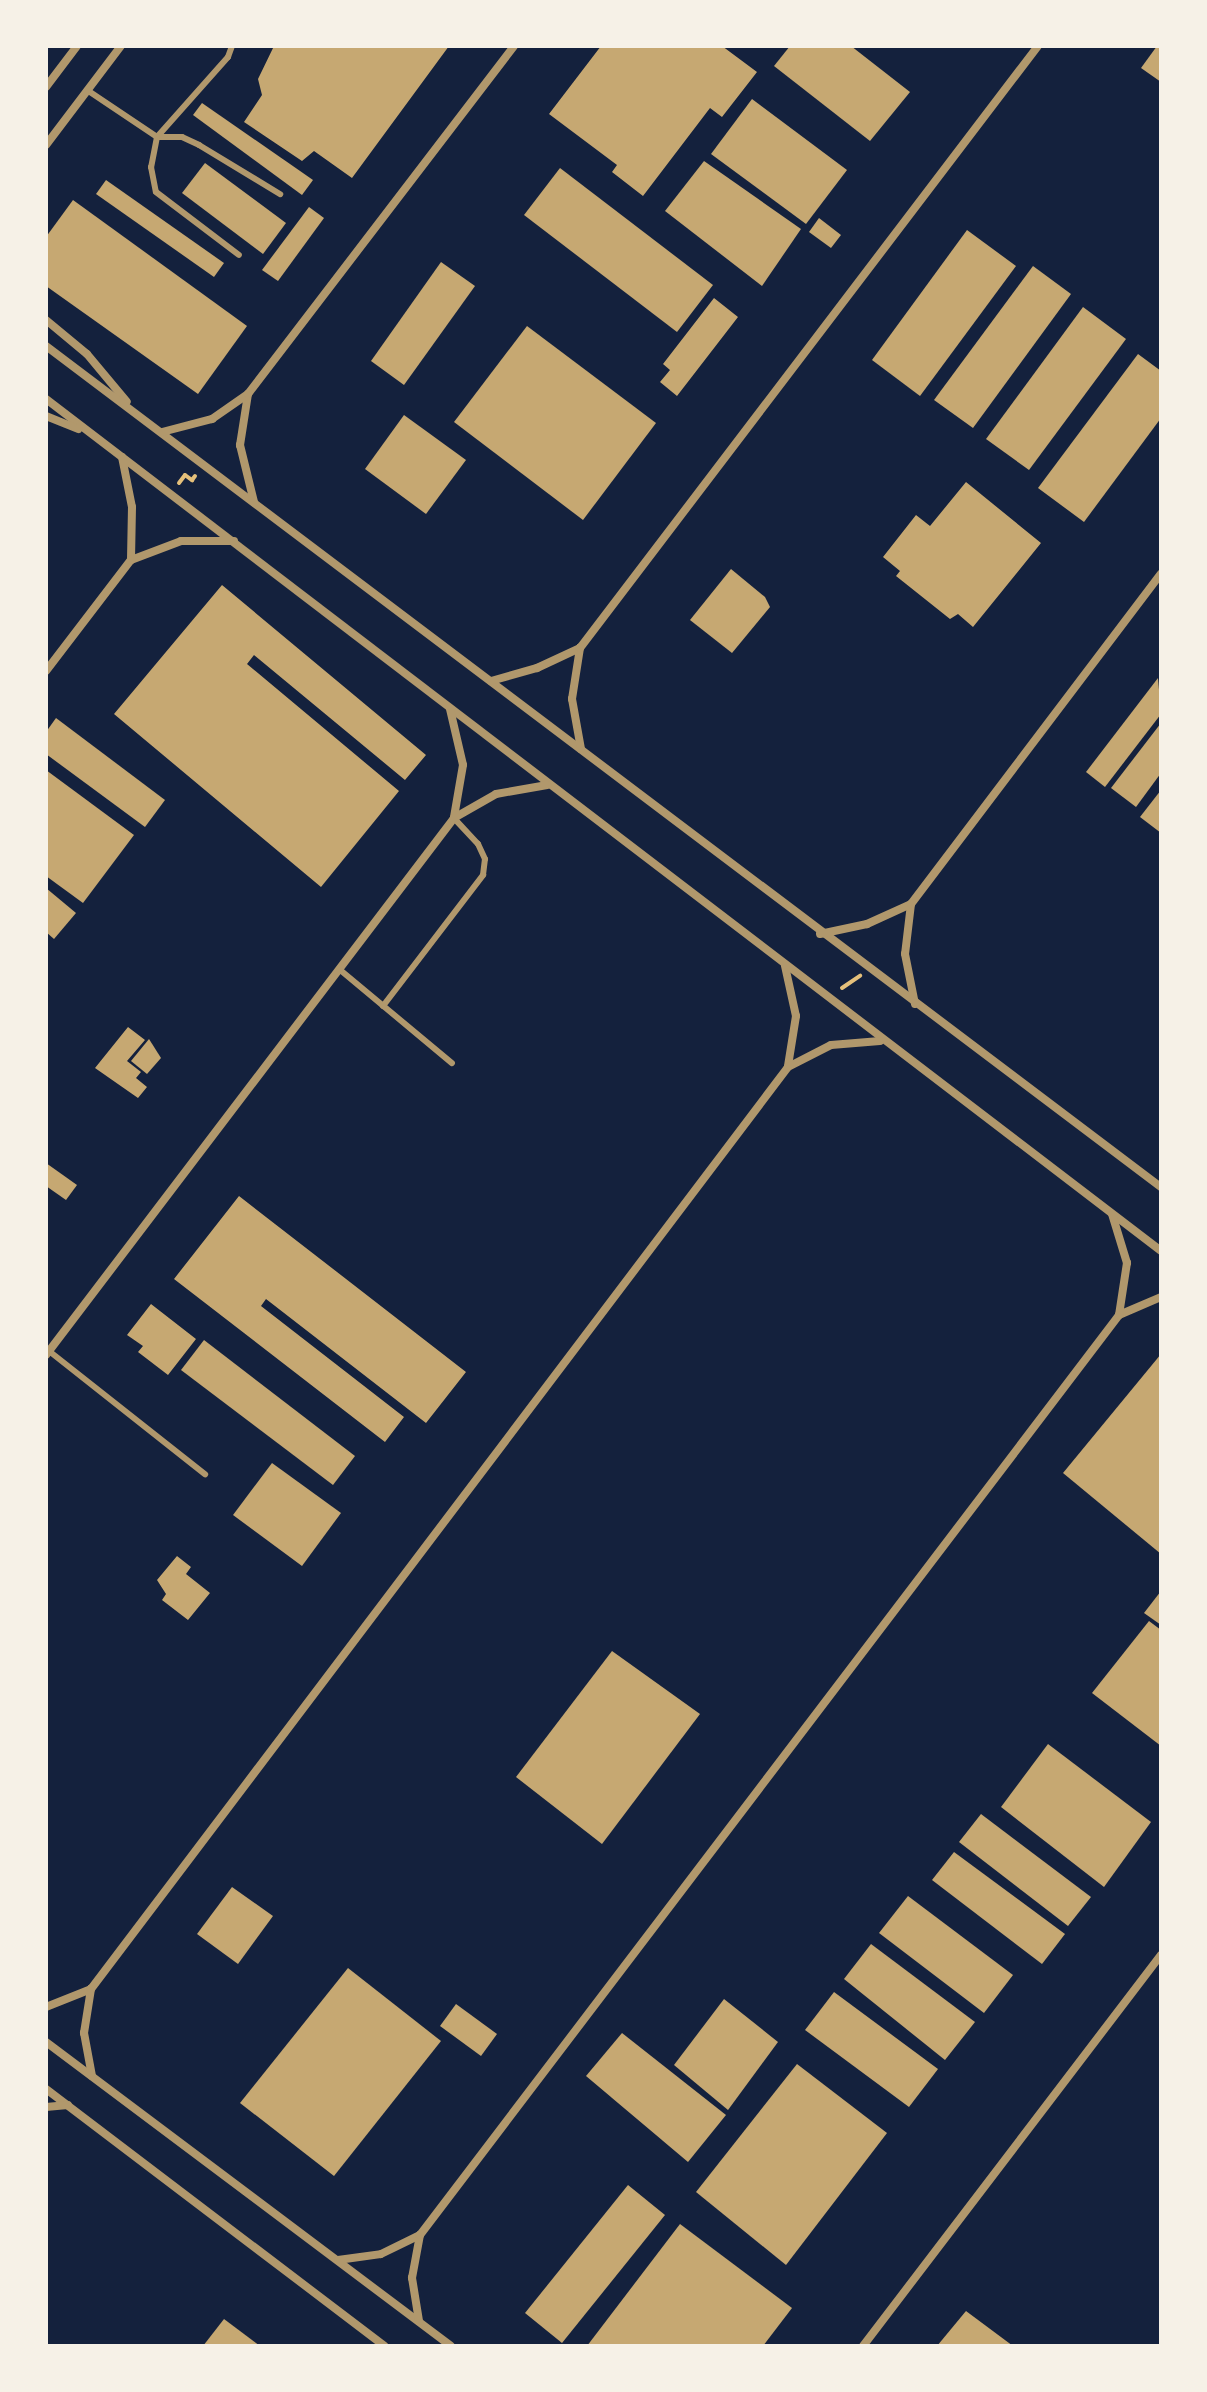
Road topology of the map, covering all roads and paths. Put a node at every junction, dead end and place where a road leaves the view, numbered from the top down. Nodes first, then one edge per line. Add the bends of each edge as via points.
1 (77, 46) edge
2 (121, 46) edge
3 (232, 46) edge
4 (514, 46) edge
5 (1038, 46) edge
6 (46, 87) edge
7 (87, 90) junction
8 (157, 137) junction
9 (46, 145) edge
10 (280, 194) dead end
11 (239, 255) dead end
12 (46, 320) edge
13 (46, 346) edge
14 (248, 394) junction
15 (46, 399) edge
16 (135, 412) junction
17 (46, 416) edge
18 (89, 432) junction
19 (162, 432) junction
20 (121, 457) junction
21 (204, 464) junction
22 (171, 495) junction
23 (255, 502) junction
24 (234, 541) junction
25 (131, 560) junction
26 (1161, 574) edge
27 (580, 648) junction
28 (46, 671) edge
29 (491, 681) junction
30 (449, 707) junction
31 (582, 750) junction
32 (547, 785) junction
33 (454, 818) junction
34 (911, 904) junction
35 (820, 934) junction
36 (785, 966) junction
37 (866, 967) junction
38 (339, 969) junction
39 (832, 1002) junction
40 (915, 1004) junction
41 (383, 1006) junction
42 (880, 1041) junction
43 (452, 1063) dead end
44 (788, 1067) junction
45 (1161, 1177) edge
46 (1149, 1178) junction
47 (1161, 1187) edge
48 (1112, 1213) junction
49 (1161, 1251) edge
50 (1161, 1297) edge
51 (1119, 1315) junction
52 (47, 1353) edge
53 (205, 1474) dead end
54 (1161, 1955) edge
55 (91, 1989) junction
56 (46, 2007) edge
57 (46, 2042) edge
58 (92, 2076) junction
59 (46, 2089) edge
60 (68, 2105) junction
61 (46, 2107) edge
62 (420, 2235) junction
63 (337, 2260) junction
64 (419, 2321) junction
65 (385, 2346) edge
66 (451, 2346) edge
67 (863, 2346) edge

1 - 6 street
2 - 7 street
3 - 8 lane
4 - 14 street
5 - 27 street
7 - 8 lane
7 - 9 street
8 - 10 lane via 182,137
8 - 11 lane via 151,167 156,192
12 - 16 street via 87,354
13 - 16 street
14 - 19 street via 212,419
14 - 23 street via 240,445
15 - 18 street
16 - 19 street
17 - 18 street
18 - 20 street
19 - 21 street
20 - 22 street
20 - 25 street via 132,507
21 - 22 path via 192,480 185,475
21 - 23 street
22 - 24 street
23 - 29 street
24 - 25 street via 181,541
24 - 30 street
25 - 28 street
26 - 34 street
27 - 29 street
27 - 31 street via 572,699
29 - 31 street
30 - 32 street
30 - 33 street via 463,765
31 - 35 street
32 - 33 street via 496,794
32 - 36 street
33 - 38 street
33 - 41 lane via 478,844 485,859 483,875
34 - 35 street via 867,924
34 - 40 street via 905,954
35 - 37 street
36 - 39 street
36 - 44 street via 796,1016
37 - 39 path
37 - 40 street
38 - 41 lane
38 - 52 street
39 - 42 street
40 - 46 street
41 - 43 lane
42 - 44 street via 831,1045
42 - 48 street
44 - 55 street
45 - 46 street
46 - 47 street
48 - 49 street
48 - 51 street via 1127,1263
50 - 51 street
51 - 62 street
52 - 53 lane
54 - 67 street
55 - 56 street
55 - 58 street via 84,2033
57 - 58 street
58 - 63 street
59 - 60 street
60 - 61 street
60 - 65 street
62 - 63 street via 381,2254
62 - 64 street via 412,2278
63 - 64 street
64 - 66 street

